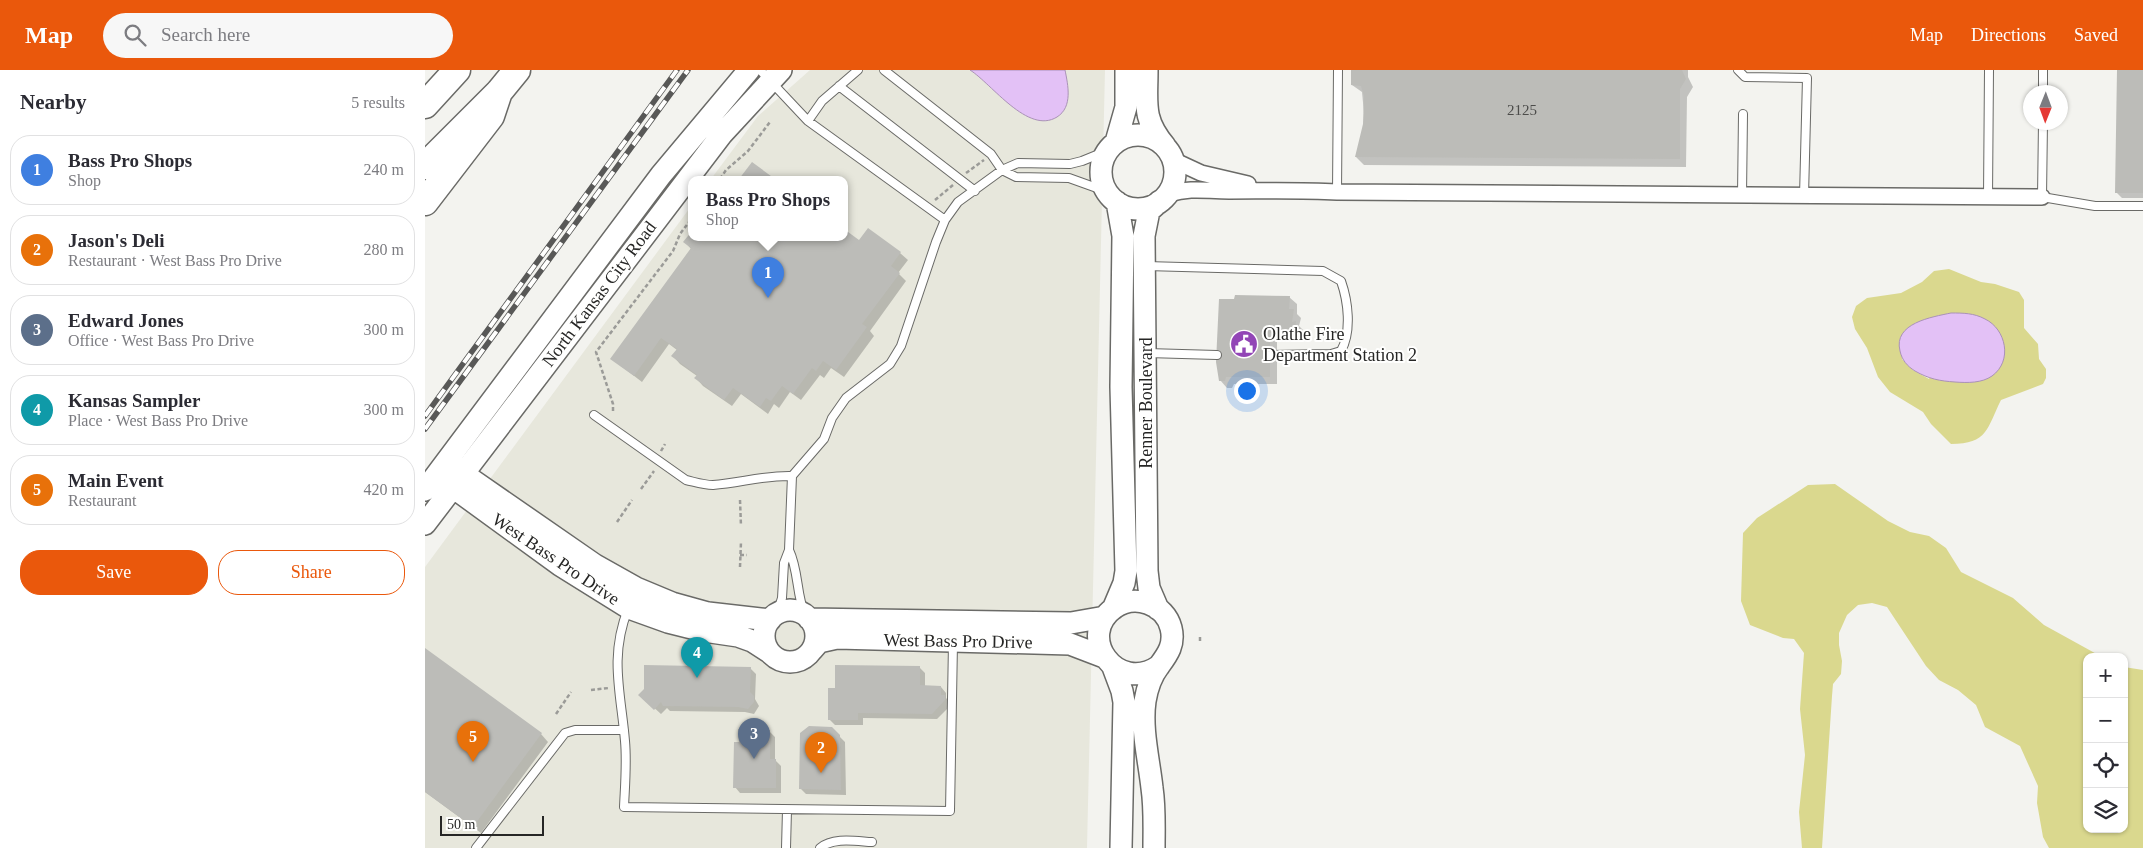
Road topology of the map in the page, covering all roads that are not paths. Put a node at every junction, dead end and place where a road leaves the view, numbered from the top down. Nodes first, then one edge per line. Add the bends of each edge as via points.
1 (437, 70) edge
2 (457, 70) edge
3 (517, 70) edge
4 (749, 70) edge
5 (858, 70) edge
6 (884, 70) edge
7 (1126, 70) edge
8 (1147, 70) edge
9 (1338, 70) edge
10 (1738, 70) edge
11 (1989, 70) edge
12 (2043, 70) edge
13 (770, 74) edge
14 (425, 82) edge
15 (2043, 85) edge
16 (839, 86) junction
17 (499, 92) junction
18 (425, 105) edge
19 (1743, 114) dead end
20 (808, 121) junction
21 (2043, 130) edge
22 (1113, 146) junction
23 (1169, 153) junction
24 (425, 166) edge
25 (1002, 170) junction
26 (688, 176) edge
27 (688, 176) edge
28 (1279, 189) junction
29 (975, 190) junction
30 (1337, 192) junction
31 (1741, 195) junction
32 (1805, 196) junction
33 (1112, 197) junction
34 (1989, 197) junction
35 (1164, 198) junction
36 (2042, 198) junction
37 (425, 202) edge
38 (2143, 206) edge
39 (945, 220) junction
40 (1144, 266) junction
41 (1146, 353) junction
42 (1217, 354) dead end
43 (1270, 355) dead end
44 (594, 415) dead end
45 (792, 476) junction
46 (444, 478) edge
47 (425, 524) edge
48 (789, 550) junction
49 (633, 598) junction
50 (1158, 608) junction
51 (1109, 613) junction
52 (774, 617) junction
53 (807, 617) junction
54 (953, 641) junction
55 (812, 650) junction
56 (769, 652) junction
57 (1109, 662) junction
58 (1159, 666) junction
59 (624, 730) junction
60 (787, 810) junction
61 (872, 842) dead end
62 (476, 848) edge
63 (786, 848) edge
64 (820, 848) edge
65 (1121, 848) edge
66 (1154, 848) edge

1 - 14 highway
2 - 18 highway
3 - 17 highway
4 - 46 main road, North Kansas City Road via 661,175
5 - 16 lane
6 - 25 lane via 991,154
7 - 22 main road via 1125,107
8 - 23 main road via 1148,120
9 - 30 lane
10 - 32 lane via 1745,77 1807,78
11 - 34 lane
12 - 15 lane
13 - 20 lane
13 - 27 main road, North Kansas City Road
16 - 20 lane via 822,101
16 - 29 lane
17 - 24 highway
17 - 37 highway via 491,116
19 - 31 lane
20 - 39 lane
21 - 36 lane
22 - 23 main road via 1136,135 1156,140
22 - 25 lane via 1076,162 1018,163
22 - 33 main road via 1101,170 1103,182
23 - 28 street via 1201,173
23 - 35 main road via 1175,172
25 - 29 lane
25 - 33 lane via 1016,177 1069,178
26 - 46 main road, North Kansas City Road
28 - 30 street
28 - 35 street via 1187,189
29 - 39 lane via 958,202
30 - 31 street
31 - 32 street
32 - 34 street
33 - 35 main road via 1127,207 1139,208 1150,207
33 - 51 main road, Renner Boulevard via 1123,236 1121,387 1126,571 1124,583
34 - 36 street
35 - 40 main road, Renner Boulevard via 1149,212 1145,224
36 - 38 lane via 2095,206
39 - 45 lane via 901,346 890,364 846,398 832,418 824,439
40 - 41 main road, Renner Boulevard
40 - 43 lane via 1323,270 1341,281 1347,299 1346,342 1341,351
41 - 42 lane
41 - 50 main road, Renner Boulevard via 1147,571 1149,588
44 - 45 lane via 685,480 713,485 772,475
45 - 48 lane
46 - 47 main road, North Kansas City Road
46 - 49 main road, West Bass Pro Drive via 595,564
48 - 52 lane via 784,563 782,598
48 - 53 lane via 795,563 800,604
49 - 52 main road, West Bass Pro Drive via 672,603 708,613
49 - 56 main road, West Bass Pro Drive via 668,622 738,636
49 - 59 lane via 621,630 616,663
50 - 51 main road via 1135,601 1123,603
50 - 58 main road via 1167,618 1173,637 1170,650
51 - 53 main road, West Bass Pro Drive via 1071,623
51 - 57 main road via 1099,637 1100,648
52 - 53 main road via 785,611 794,611
52 - 56 main road via 764,636
53 - 55 main road via 816,634
54 - 55 main road, West Bass Pro Drive via 837,638 819,642
54 - 57 main road, West Bass Pro Drive via 1070,644
54 - 60 lane via 950,811
55 - 56 main road via 799,661 791,662
57 - 58 main road via 1124,672 1136,674
57 - 65 main road via 1124,702
58 - 66 main road via 1148,691 1145,720 1153,798
59 - 60 lane via 624,807
59 - 62 lane via 565,733
60 - 63 lane
61 - 64 lane via 840,841

